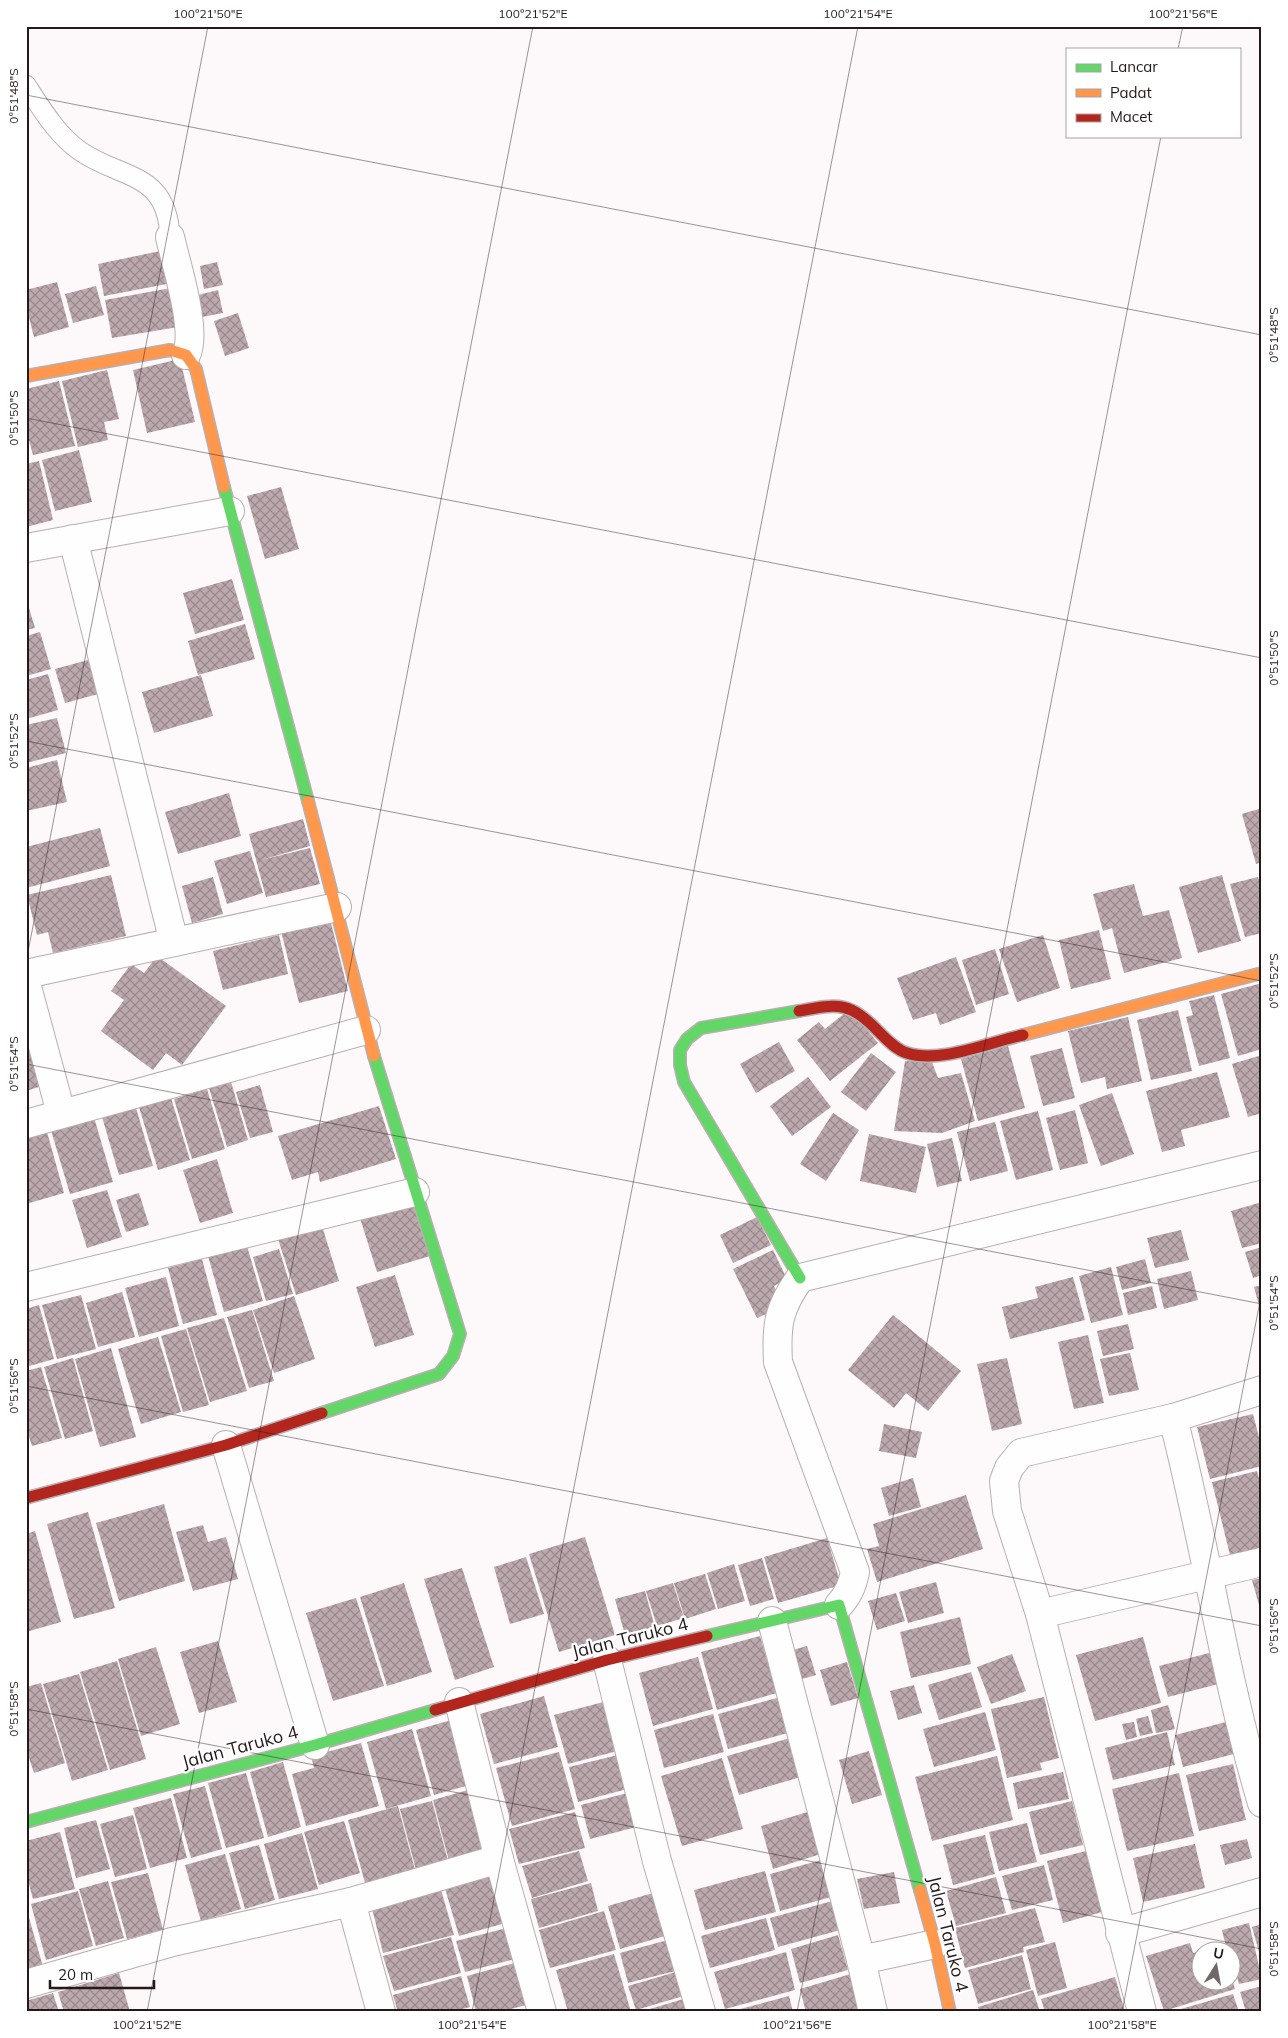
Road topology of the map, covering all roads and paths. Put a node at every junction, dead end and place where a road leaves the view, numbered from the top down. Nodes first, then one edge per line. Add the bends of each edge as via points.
1 (26, 85) edge
2 (170, 237) joint
3 (186, 355) junction
4 (26, 376) edge
5 (230, 511) junction
6 (73, 539) junction
7 (26, 548) edge
8 (337, 907) junction
9 (174, 942) junction
10 (1262, 973) edge
11 (26, 974) edge
12 (26, 983) edge
13 (366, 1030) junction
14 (61, 1113) junction
15 (26, 1124) edge
16 (1262, 1165) edge
17 (415, 1192) junction
18 (800, 1278) junction
19 (26, 1287) edge
20 (1262, 1390) edge
21 (1173, 1418) junction
22 (226, 1444) junction
23 (26, 1498) edge
24 (1262, 1562) edge
25 (1207, 1574) junction
26 (839, 1605) junction
27 (1040, 1614) junction
28 (772, 1621) junction
29 (607, 1660) junction
30 (459, 1702) junction
31 (1252, 1731) edge
32 (314, 1745) junction
33 (1262, 1803) edge
34 (26, 1822) edge
35 (499, 1859) junction
36 (1262, 1892) edge
37 (351, 1902) junction
38 (1120, 1933) junction
39 (935, 1944) junction
40 (861, 1960) junction
41 (26, 1984) edge
42 (381, 2012) edge
43 (542, 2012) edge
44 (701, 2012) edge
45 (874, 2012) edge
46 (950, 2012) edge
47 (1142, 2012) edge

1 - 2 lane via 62,136 80,151 146,184 159,196 167,209
2 - 3 street via 190,329 190,348
3 - 4 street via 170,350
3 - 5 street via 196,369
5 - 6 street
5 - 8 street
6 - 7 street
6 - 9 street
8 - 9 street
8 - 13 street
9 - 11 street
10 - 18 street via 927,1057 903,1052 856,1010 842,1005 701,1028 688,1035 681,1047 679,1063 684,1082
12 - 14 street
13 - 14 street
13 - 17 street
14 - 15 street
16 - 18 street
17 - 19 street
17 - 22 street via 460,1334 458,1348 450,1363 439,1374
18 - 26 street via 786,1297 776,1330 778,1362 854,1572 853,1584
20 - 21 street
21 - 25 street
21 - 27 street via 1022,1453 1009,1468 1004,1481 1007,1511
22 - 23 street
22 - 32 street
24 - 25 street
25 - 27 street
25 - 31 street
26 - 28 street, Jalan Taruko 4
26 - 39 street, Jalan Taruko 4
27 - 38 street
28 - 29 street, Jalan Taruko 4
28 - 40 street
29 - 30 street, Jalan Taruko 4
29 - 44 street via 657,1861
30 - 32 street, Jalan Taruko 4
30 - 35 street
31 - 33 street
32 - 34 street, Jalan Taruko 4
35 - 37 street
35 - 43 street
36 - 38 street
37 - 41 street via 172,1942
37 - 42 street
38 - 47 street
39 - 40 street
39 - 46 street, Jalan Taruko 4
40 - 45 street

